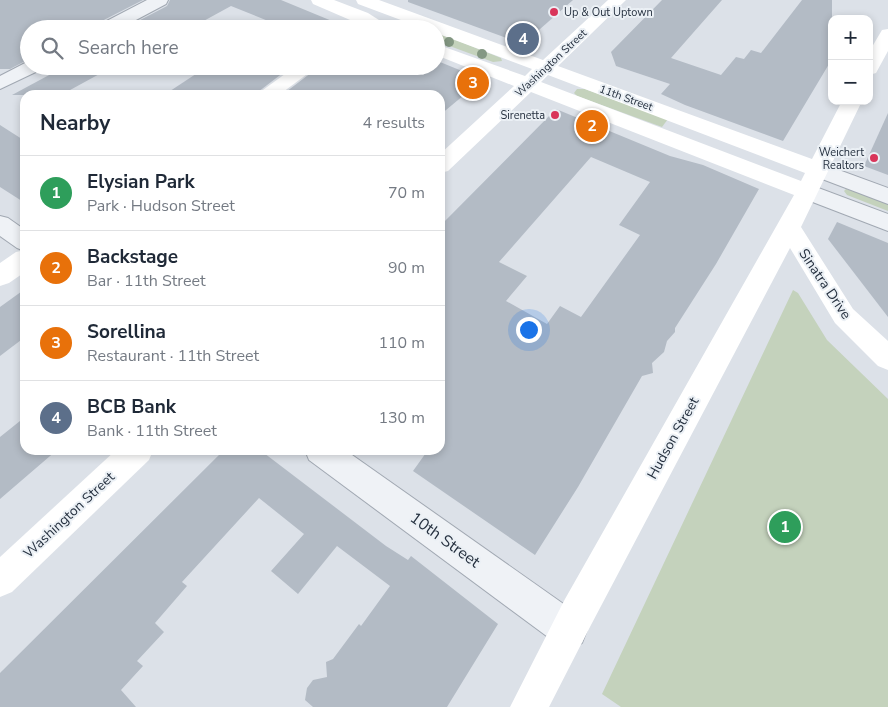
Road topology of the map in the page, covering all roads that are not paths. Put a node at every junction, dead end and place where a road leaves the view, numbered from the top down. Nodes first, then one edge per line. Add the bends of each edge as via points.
1 (160, 0) edge
2 (319, 0) edge
3 (364, 0) edge
4 (406, 0) edge
5 (618, 0) edge
6 (391, 10) junction
7 (122, 20) edge
8 (360, 20) edge
9 (381, 20) edge
10 (418, 20) edge
11 (445, 30) edge
12 (888, 34) edge
13 (445, 52) edge
14 (873, 62) edge
15 (545, 68) junction
16 (20, 73) edge
17 (296, 75) edge
18 (0, 83) edge
19 (528, 83) junction
20 (273, 90) edge
21 (850, 105) edge
22 (445, 161) edge
23 (817, 169) junction
24 (805, 191) junction
25 (888, 196) edge
26 (888, 223) edge
27 (0, 224) edge
28 (789, 227) junction
29 (20, 238) edge
30 (20, 262) edge
31 (0, 276) edge
32 (888, 358) edge
33 (133, 455) edge
34 (327, 455) edge
35 (0, 580) edge
36 (568, 630) junction
37 (529, 707) edge

1 - 7 street
2 - 8 street
3 - 6 street, 11th Street
4 - 6 street
5 - 15 street, Washington Street
6 - 9 street
6 - 10 street, 11th Street
11 - 15 street, 11th Street
12 - 14 street
13 - 19 street, 11th Street
15 - 19 street, Washington Street
15 - 23 street, 11th Street
16 - 18 street
17 - 20 street
19 - 22 street, Washington Street
19 - 24 street, 11th Street
21 - 23 street, Hudson Street
23 - 24 street, Hudson Street
23 - 25 street, 11th Street
24 - 26 street, 11th Street
24 - 28 street, Hudson Street
27 - 29 street
28 - 32 street, Sinatra Drive via 844,316
28 - 36 street, Hudson Street
30 - 31 street
33 - 35 street, Washington Street
34 - 36 street, 10th Street
36 - 37 street, Hudson Street

